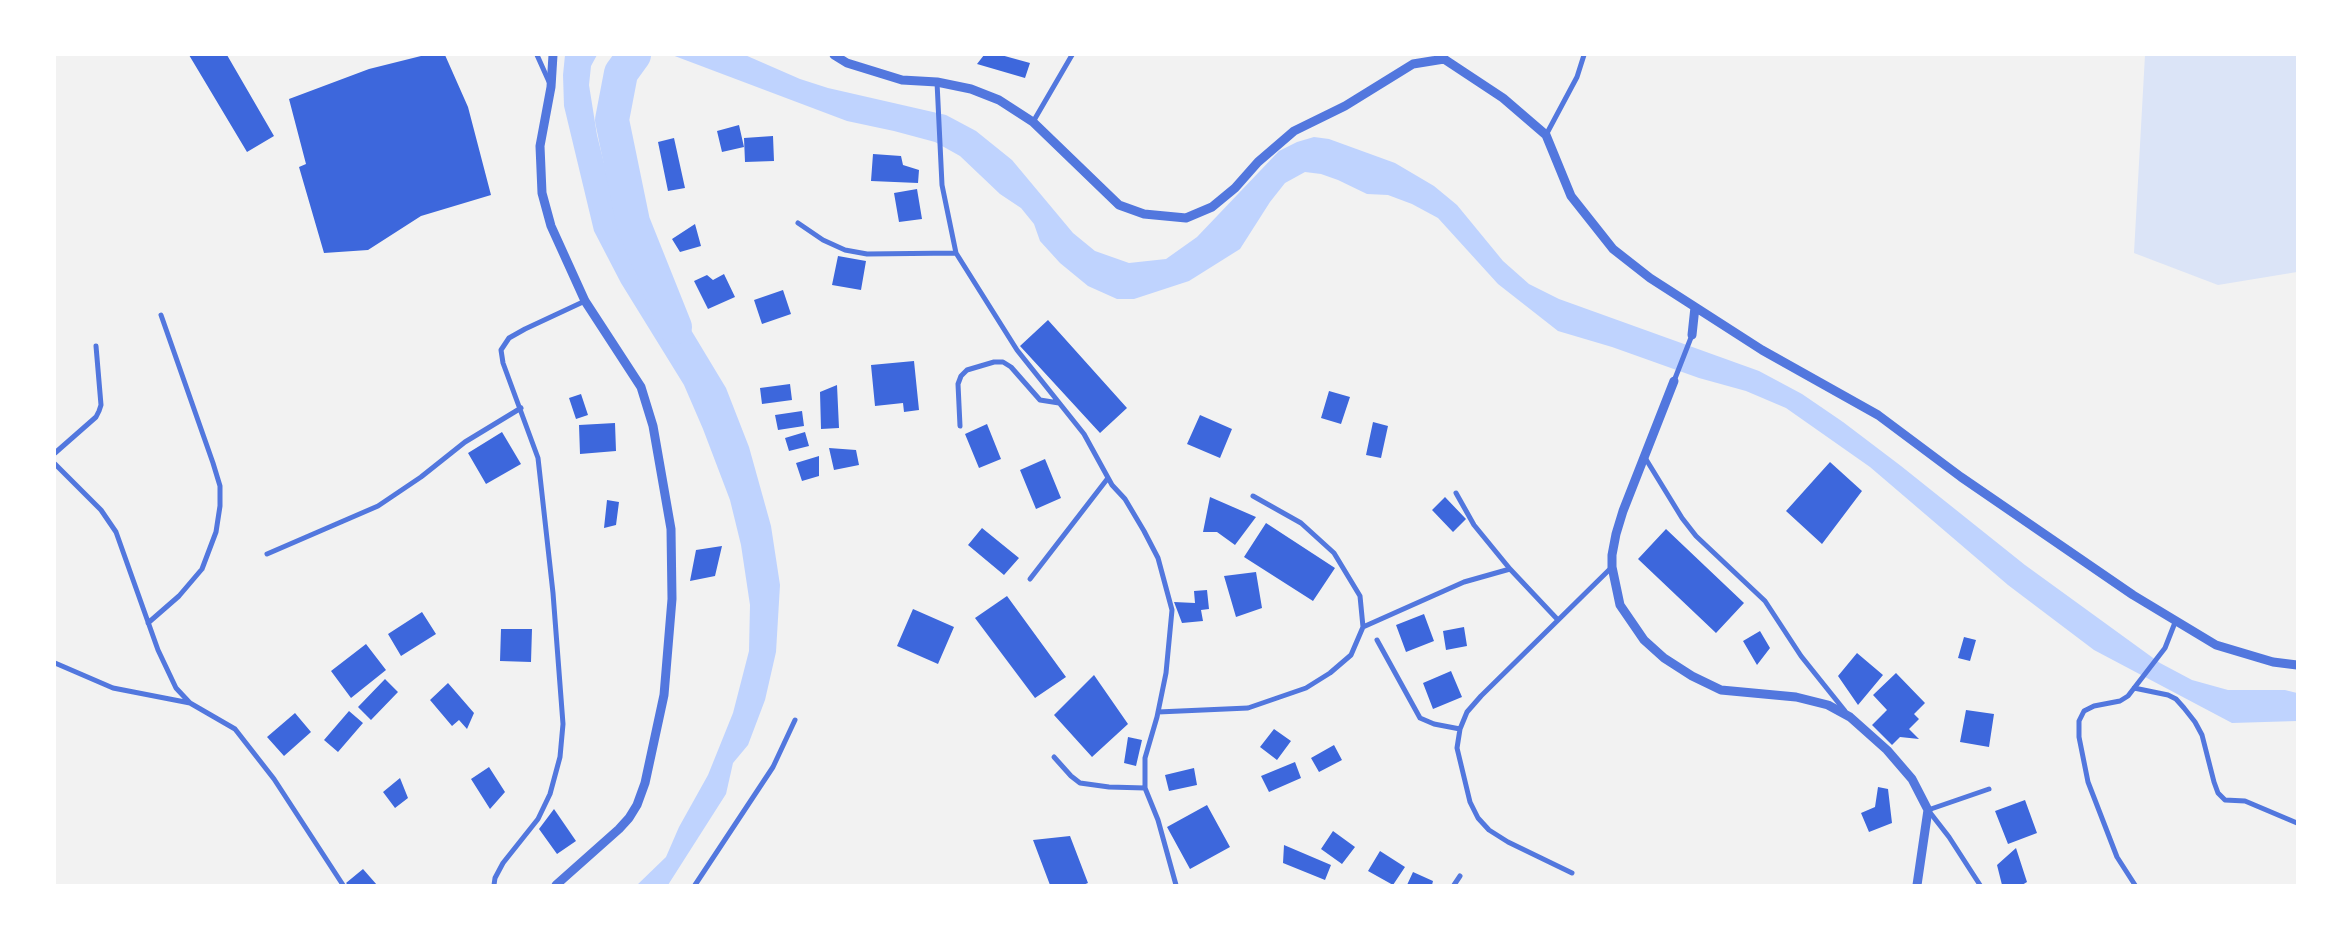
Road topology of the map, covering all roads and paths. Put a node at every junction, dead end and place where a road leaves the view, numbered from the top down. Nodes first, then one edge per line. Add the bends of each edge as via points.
1 (537, 55) edge
2 (553, 55) edge
3 (834, 55) edge
4 (1072, 55) edge
5 (1584, 55) edge
6 (1441, 57) edge
7 (937, 82) junction
8 (551, 87) junction
9 (1033, 122) junction
10 (1546, 135) junction
11 (798, 224) dead end
12 (956, 253) junction
13 (585, 301) junction
14 (1695, 307) junction
15 (161, 315) dead end
16 (1692, 335) joint
17 (96, 346) dead end
18 (1674, 381) joint
19 (1060, 403) junction
20 (521, 408) junction
21 (960, 426) dead end
22 (55, 453) edge
23 (1644, 456) junction
24 (55, 464) edge
25 (1108, 478) junction
26 (1456, 493) dead end
27 (1253, 496) dead end
28 (267, 554) dead end
29 (1612, 567) junction
30 (1510, 569) junction
31 (1030, 579) dead end
32 (1558, 620) junction
33 (2176, 620) junction
34 (148, 623) junction
35 (1363, 627) junction
36 (1377, 640) dead end
37 (55, 663) edge
38 (2297, 665) edge
39 (2134, 688) junction
40 (190, 703) junction
41 (1158, 712) junction
42 (1850, 717) junction
43 (795, 720) dead end
44 (1460, 729) junction
45 (1054, 757) dead end
46 (1145, 788) junction
47 (1989, 788) dead end
48 (1928, 810) junction
49 (2297, 823) edge
50 (1572, 873) dead end
51 (1460, 876) dead end
52 (343, 885) edge
53 (494, 885) edge
54 (556, 885) edge
55 (695, 885) edge
56 (1175, 885) edge
57 (1454, 885) edge
58 (1918, 885) edge
59 (1980, 885) edge
60 (2135, 885) edge

1 - 8 street
2 - 8 street
3 - 7 street via 847,63 902,80
4 - 9 street
5 - 10 street via 1577,77
6 - 9 street via 1413,64 1345,106 1294,131 1212,207 1186,218 1144,214 1118,205
6 - 10 street via 1503,98
7 - 9 street via 971,89 998,100
7 - 12 street via 942,185
8 - 13 street via 540,146 542,193 551,226
10 - 14 street via 1571,196 1613,249
11 - 12 street via 845,250 867,254
12 - 19 street via 1016,350
13 - 20 street via 509,338 501,350
13 - 54 street via 641,386 653,426 671,529 672,599 664,695 645,783 637,805 619,829
14 - 16 street
14 - 33 street via 1762,350 1878,415 1961,477 2133,595
15 - 34 street via 213,463 220,486 220,506 216,532 202,569 179,596
16 - 18 street
17 - 22 street via 99,411
18 - 23 street
19 - 21 street via 1040,400 1010,367 1003,362 994,362 967,370 961,376 958,384
19 - 25 street via 1084,434
20 - 28 street via 465,442 378,506
20 - 53 street via 538,458 563,724 560,756 550,794 538,819 503,863
23 - 29 street via 1616,534
23 - 42 street via 1696,536 1765,601 1801,656
24 - 34 street via 101,510 116,532
25 - 31 street
25 - 41 street via 1125,499 1158,558 1172,610 1166,673
26 - 30 street via 1474,525
27 - 35 street via 1301,523 1334,552 1360,596
29 - 32 street
29 - 42 street via 1620,605 1630,622 1664,658 1692,676 1721,690 1796,697 1828,705
30 - 32 street
30 - 35 street via 1464,582
32 - 44 street via 1467,712
33 - 38 street via 2216,645 2273,662
33 - 39 street via 2165,648
34 - 40 street via 176,688
35 - 41 street via 1351,655 1306,688 1248,708
36 - 44 street via 1420,718
37 - 40 street via 113,688
39 - 49 street via 2176,699 2190,715 2202,735 2218,793 2225,800 2245,801
39 - 60 street via 2120,701 2084,711 2079,721 2079,737 2088,782 2117,857
40 - 52 street via 235,730 274,779
41 - 46 street via 1145,758
42 - 48 street via 1887,750 1912,779
43 - 55 street via 773,767
44 - 50 street via 1457,748 1470,802 1478,818 1508,842
45 - 46 street via 1080,783
46 - 56 street via 1158,820
47 - 48 street
48 - 58 street
48 - 59 street via 1950,836
51 - 57 street

